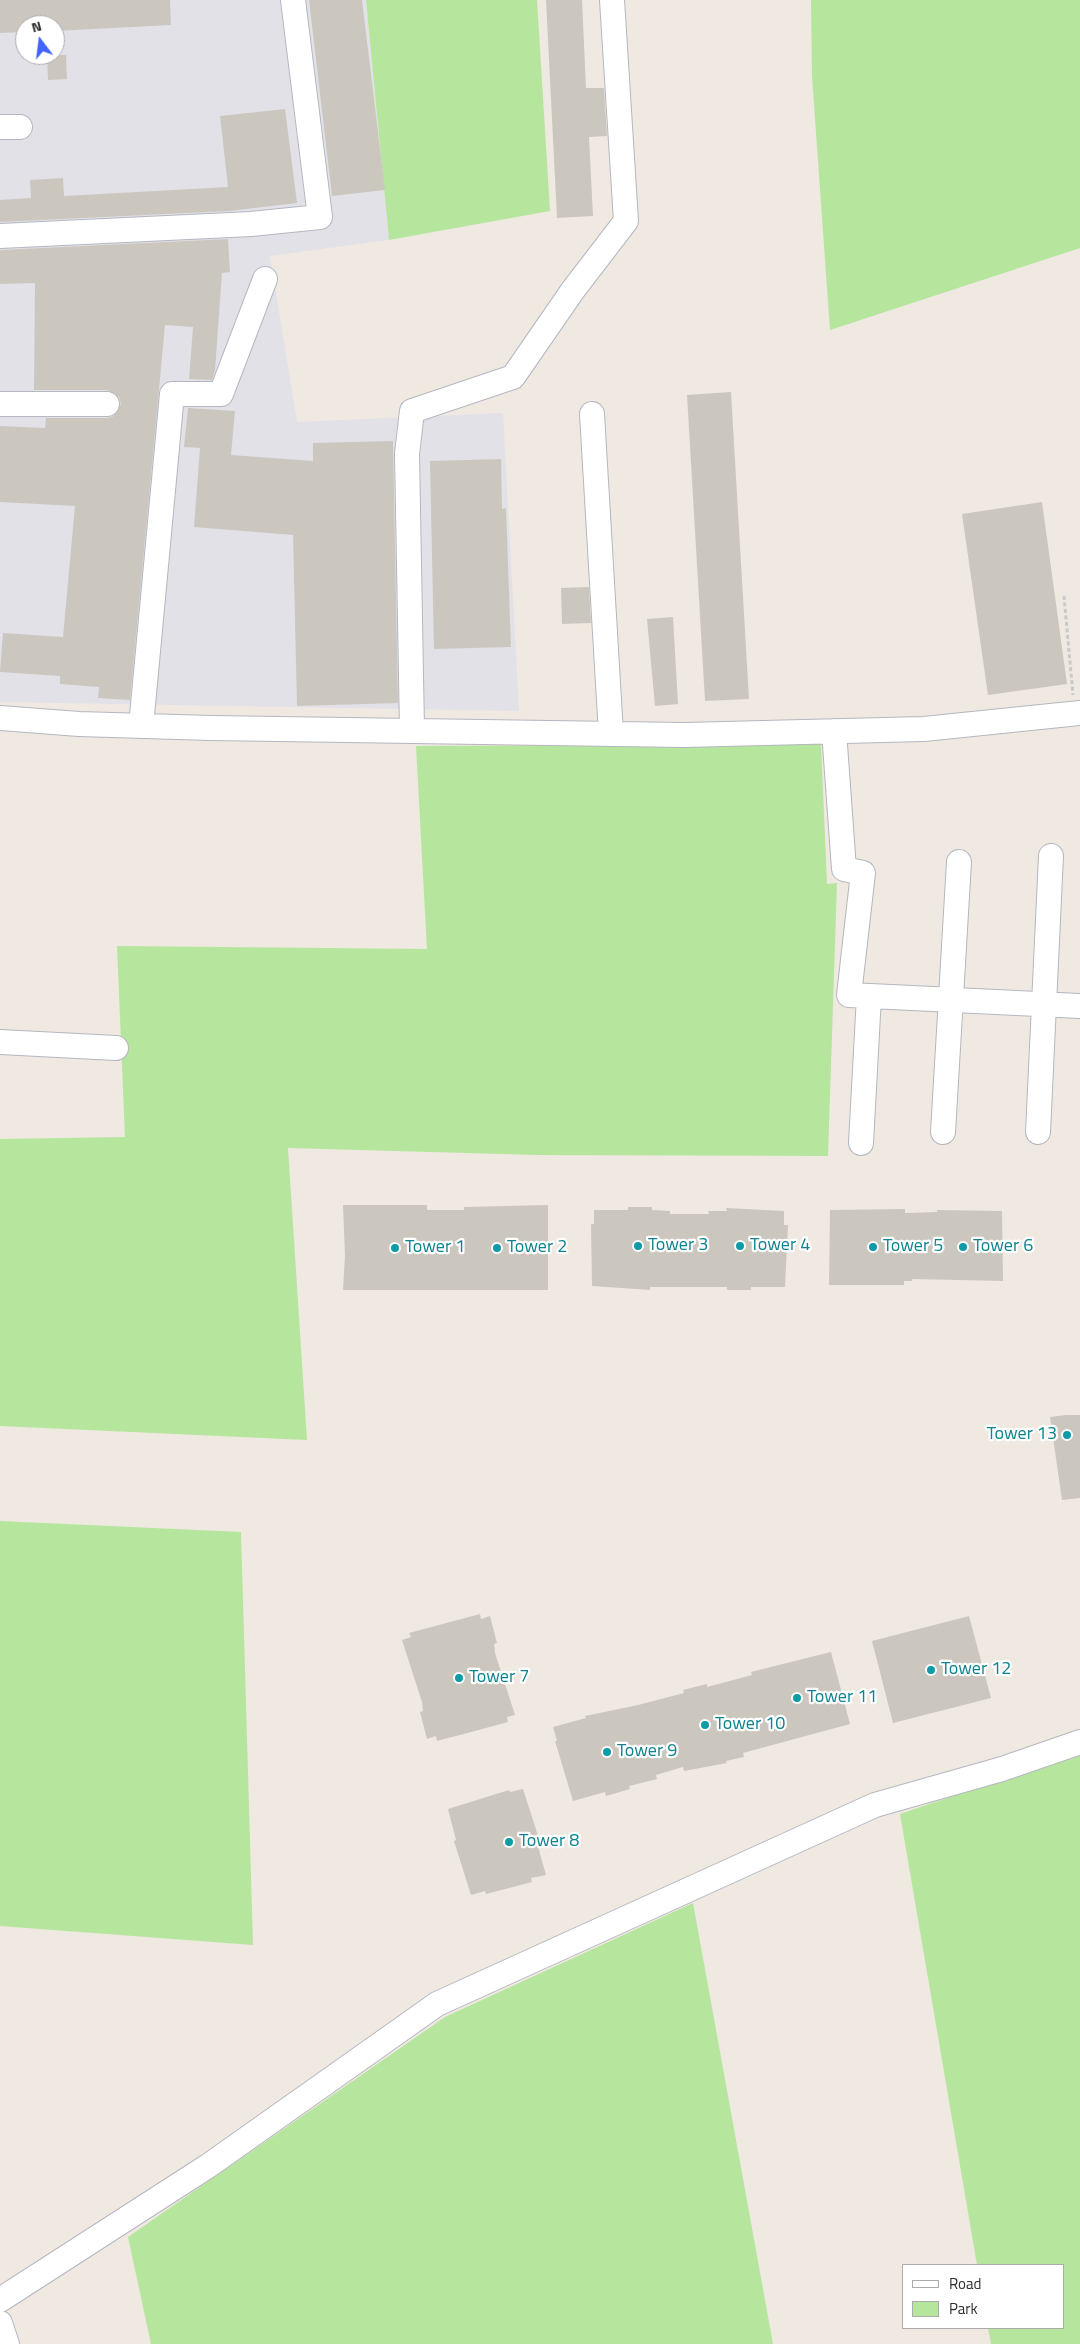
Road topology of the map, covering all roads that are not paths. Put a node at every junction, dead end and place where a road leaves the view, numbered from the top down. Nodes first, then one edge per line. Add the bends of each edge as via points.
1 (293, 0) edge
2 (612, 0) edge
3 (0, 236) edge
4 (265, 279) dead end
5 (0, 404) edge
6 (108, 404) dead end
7 (592, 414) dead end
8 (1077, 713) edge
9 (0, 718) edge
10 (141, 726) junction
11 (412, 730) junction
12 (834, 732) junction
13 (611, 734) junction
14 (1051, 856) dead end
15 (959, 862) dead end
16 (868, 996) junction
17 (951, 1000) junction
18 (1044, 1005) junction
19 (1080, 1006) edge
20 (0, 1042) edge
21 (116, 1048) dead end
22 (943, 1132) dead end
23 (1038, 1132) dead end
24 (861, 1143) dead end
25 (1080, 1742) edge
26 (0, 2300) edge
27 (0, 2323) edge
28 (7, 2344) edge

1 - 3 street via 320,217 251,224
2 - 11 street via 626,221 513,377 412,411 407,454
4 - 10 street via 221,394 172,394
5 - 6 street
7 - 13 street
8 - 12 street via 924,729
9 - 10 street
10 - 11 street
11 - 13 street
12 - 13 street
12 - 16 street via 844,869 863,873 849,995
14 - 18 street
15 - 17 street
16 - 17 street
16 - 24 street
17 - 18 street
17 - 22 street
18 - 19 street
18 - 23 street
20 - 21 street
25 - 26 street via 1002,1769 875,1805 438,2004 208,2166
27 - 28 street

